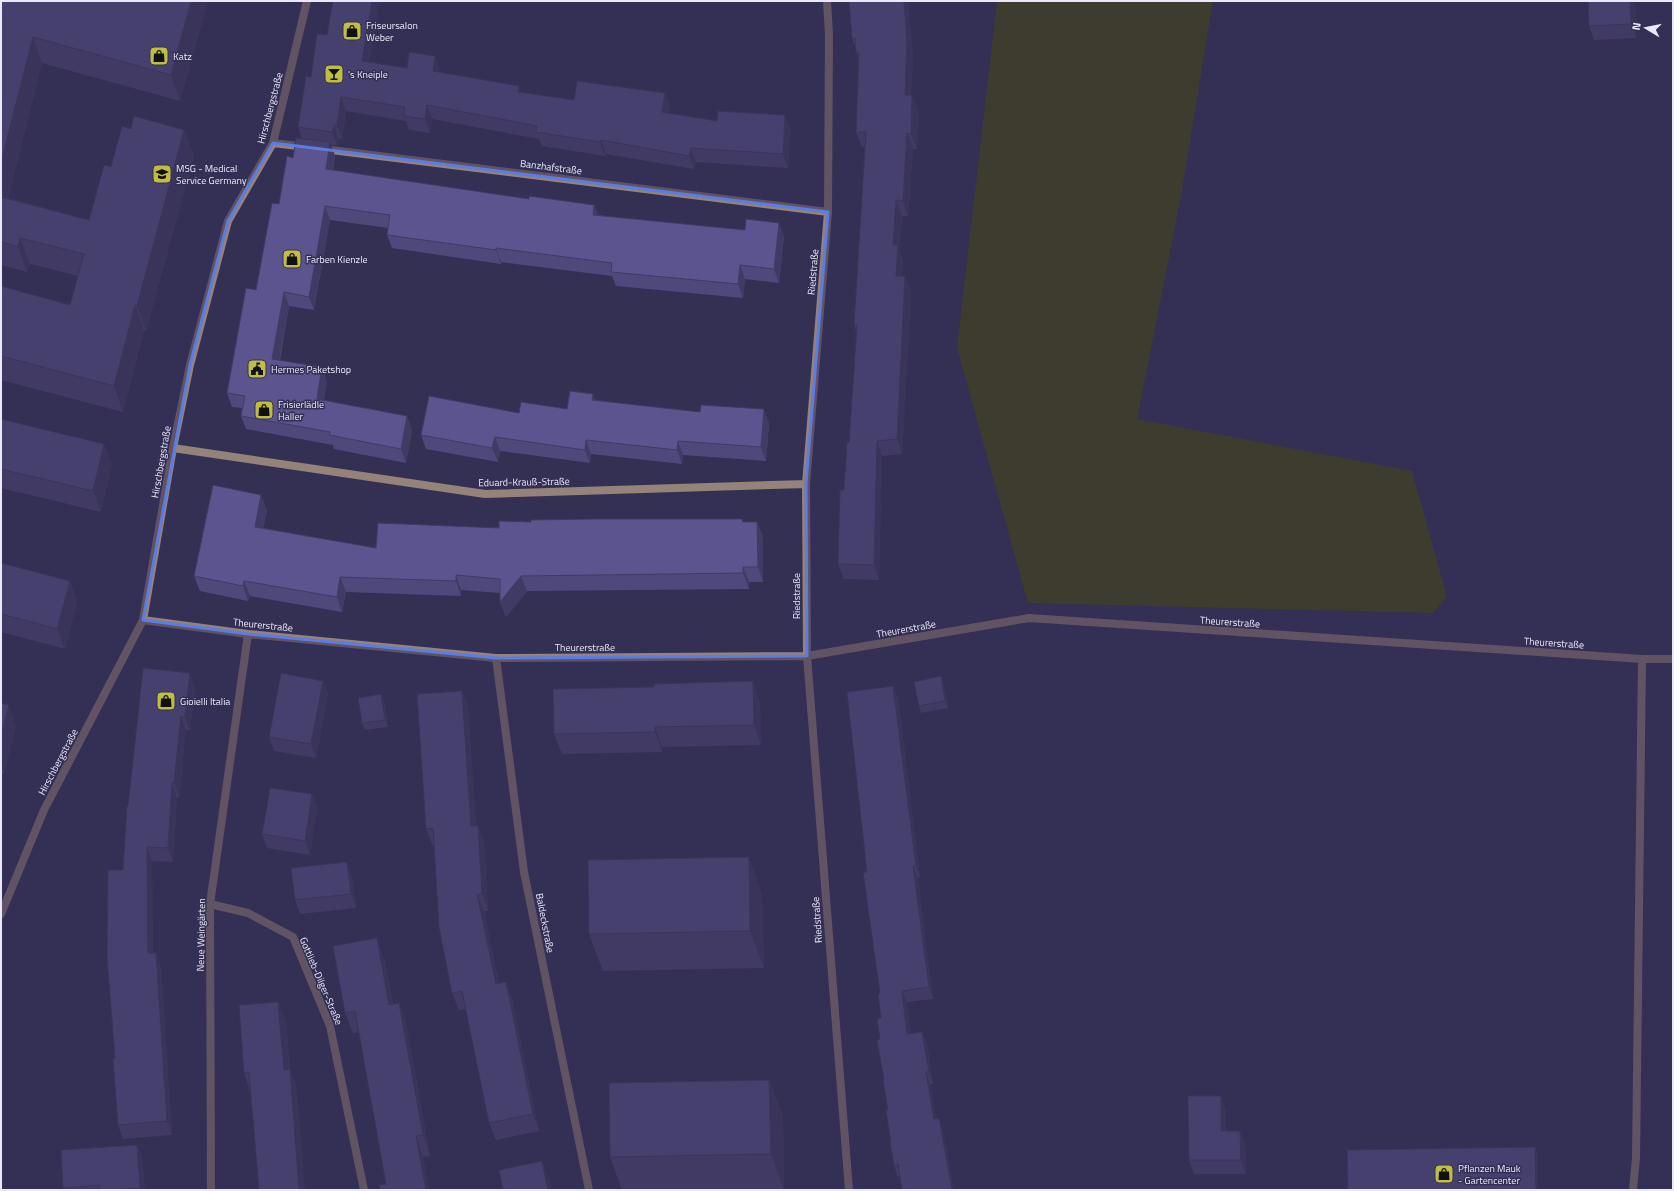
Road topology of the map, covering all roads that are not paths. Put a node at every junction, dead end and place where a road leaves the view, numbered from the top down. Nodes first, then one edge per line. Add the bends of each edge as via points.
1 (307, 1) edge
2 (826, 1) edge
3 (273, 143) junction
4 (828, 212) junction
5 (173, 448) junction
6 (806, 484) junction
7 (143, 620) junction
8 (248, 634) junction
9 (807, 656) junction
10 (496, 658) junction
11 (1642, 659) junction
12 (1673, 659) edge
13 (210, 904) junction
14 (1, 914) edge
15 (211, 1190) edge
16 (364, 1190) edge
17 (589, 1190) edge
18 (849, 1190) edge
19 (1633, 1190) edge

1 - 3 street, Hirschbergstraße
2 - 4 street, Riedstraße
3 - 4 street, Banzhafstraße
3 - 5 street, Hirschbergstraße via 228,221 190,366
4 - 6 street, Riedstraße
5 - 6 street, Eduard-Krauß-Straße via 485,494
5 - 7 street, Hirschbergstraße
6 - 9 street, Riedstraße
7 - 8 street, Theurerstraße
7 - 14 street, Hirschbergstraße via 44,810
8 - 10 street, Theurerstraße
8 - 13 street, Neue Weingärten
9 - 10 street, Theurerstraße
9 - 11 street, Theurerstraße via 1029,618
9 - 18 street, Riedstraße
10 - 17 street, Baldeckstraße via 524,872
11 - 12 street, Theurerstraße
11 - 19 street via 1636,1158
13 - 15 street, Neue Weingärten
13 - 16 street, Gottlieb-Dilger-Straße via 248,913 293,937 330,1026

